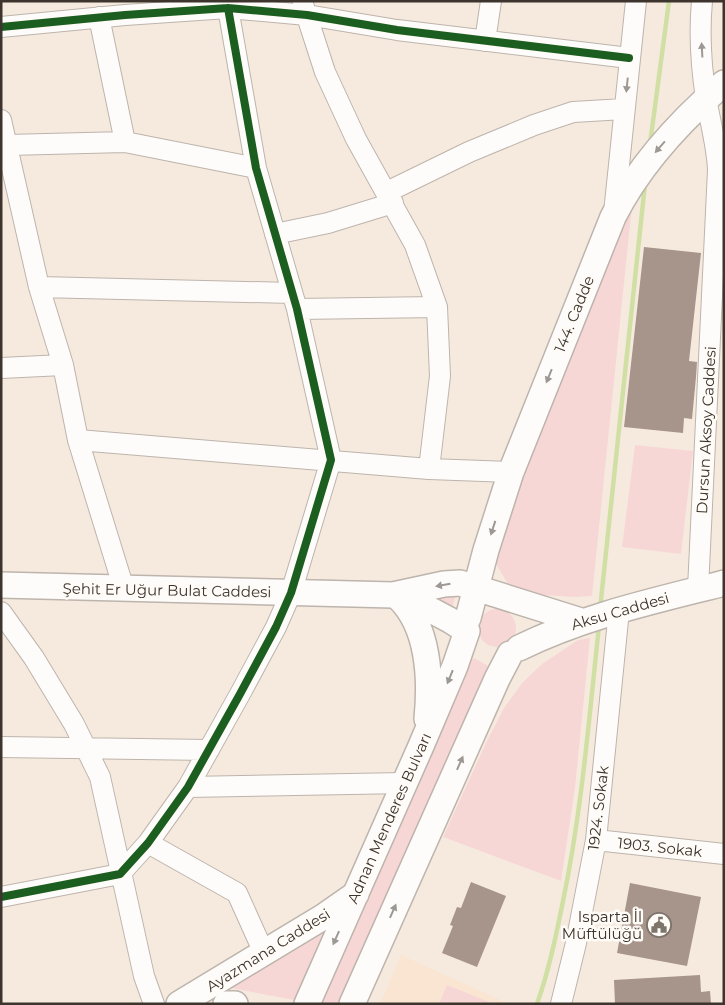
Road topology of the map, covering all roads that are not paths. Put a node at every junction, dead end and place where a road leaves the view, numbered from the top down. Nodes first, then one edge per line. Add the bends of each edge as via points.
1 (490, 1) edge
2 (636, 1) edge
3 (702, 1) edge
4 (124, 8) edge
5 (228, 8) junction
6 (305, 8) edge
7 (99, 17) junction
8 (1, 27) edge
9 (485, 42) junction
10 (629, 58) junction
11 (711, 108) edge
12 (624, 109) junction
13 (1, 120) edge
14 (125, 142) junction
15 (8, 145) junction
16 (256, 168) junction
17 (10, 191) edge
18 (390, 198) junction
19 (613, 217) junction
20 (275, 234) junction
21 (39, 287) junction
22 (295, 301) junction
23 (437, 306) junction
24 (63, 365) junction
25 (1, 368) edge
26 (78, 440) junction
27 (331, 460) junction
28 (430, 469) junction
29 (511, 472) junction
30 (724, 583) edge
31 (1, 585) edge
32 (475, 586) junction
33 (124, 588) junction
34 (698, 589) junction
35 (291, 593) junction
36 (396, 596) junction
37 (507, 598) junction
38 (619, 610) junction
39 (1, 612) edge
40 (581, 621) junction
41 (467, 625) junction
42 (514, 651) junction
43 (476, 726) junction
44 (421, 746) junction
45 (1, 747) edge
46 (86, 748) junction
47 (209, 750) junction
48 (405, 783) junction
49 (188, 787) junction
50 (596, 840) junction
51 (148, 843) junction
52 (724, 854) edge
53 (120, 874) junction
54 (356, 894) junction
55 (1, 896) edge
56 (264, 953) junction
57 (154, 1004) edge
58 (179, 1004) edge
59 (226, 1004) edge
60 (235, 1004) edge
61 (307, 1004) edge
62 (352, 1004) edge
63 (561, 1004) edge

1 - 9 street
2 - 10 street, 144. Cadde
11 -> 3 street, Dursun Aksoy Caddesi via 701,43
4 - 5 street
4 - 7 street
5 - 6 street
5 - 16 street
6 - 9 street via 397,30
6 - 18 street via 325,72 356,139
7 - 8 street
7 - 14 street
9 - 10 street
10 -> 12 street, 144. Cadde
11 -> 19 main road via 658,149 632,182
11 - 34 street, Dursun Aksoy Caddesi via 718,170
12 - 18 street via 573,112 534,125 469,152
12 - 19 street, 144. Cadde
13 - 15 street
14 - 15 street
14 - 16 street
15 - 17 street
16 - 20 street
17 - 21 street
18 - 20 street via 328,223
18 - 23 street via 415,245
19 -> 29 main road, 144. Cadde
20 - 22 street
21 - 22 street
21 - 24 street
22 - 23 street
22 - 27 street
23 - 28 street via 440,376
24 - 25 street
24 - 26 street
26 - 27 street
26 - 33 street
27 - 28 street
27 - 35 street
28 - 29 street
29 -> 32 main road, 144. Cadde
30 - 34 main road, Aksu Caddesi
31 - 33 main road, Şehit Er Uğur Bulat Caddesi
32 -> 36 main road, Şehit Er Uğur Bulat Caddesi via 453,583
32 - 37 main road, Şehit Er Uğur Bulat Caddesi
32 - 41 main road, 144. Cadde
33 - 35 main road, Şehit Er Uğur Bulat Caddesi
34 - 38 main road, Aksu Caddesi
35 - 36 main road, Şehit Er Uğur Bulat Caddesi
35 - 47 street
36 - 41 main road, Şehit Er Uğur Bulat Caddesi
36 - 44 main road via 414,617 426,655 428,699
37 - 40 main road, Şehit Er Uğur Bulat Caddesi
37 - 41 main road via 497,596 479,602 472,609
37 - 42 main road via 522,610 526,619 526,634
38 - 40 main road, Aksu Caddesi
38 - 50 street, 1924. Sokak
39 - 46 street via 34,658
40 - 42 main road, Aksu Caddesi
40 - 43 main road via 516,673
41 - 42 main road via 473,646 483,654 501,656
41 -> 44 main road, Adnan Menderes Bulvarı
42 - 43 main road via 497,678
62 -> 43 main road
44 - 48 main road, Adnan Menderes Bulvarı
45 - 46 street
46 - 47 street
46 - 53 street via 100,777
47 - 49 street
48 - 49 street
48 - 54 main road, Adnan Menderes Bulvarı
49 - 51 street
50 - 52 street, 1903. Sokak
50 - 63 street, 1924. Sokak
51 - 53 street
51 - 56 street via 237,893
53 - 55 street
53 - 57 street via 144,976
54 - 56 main road, Ayazmana Caddesi
54 -> 61 main road, Adnan Menderes Bulvarı
56 - 58 main road, Ayazmana Caddesi
59 - 60 main road, Ayazmana Caddesi

